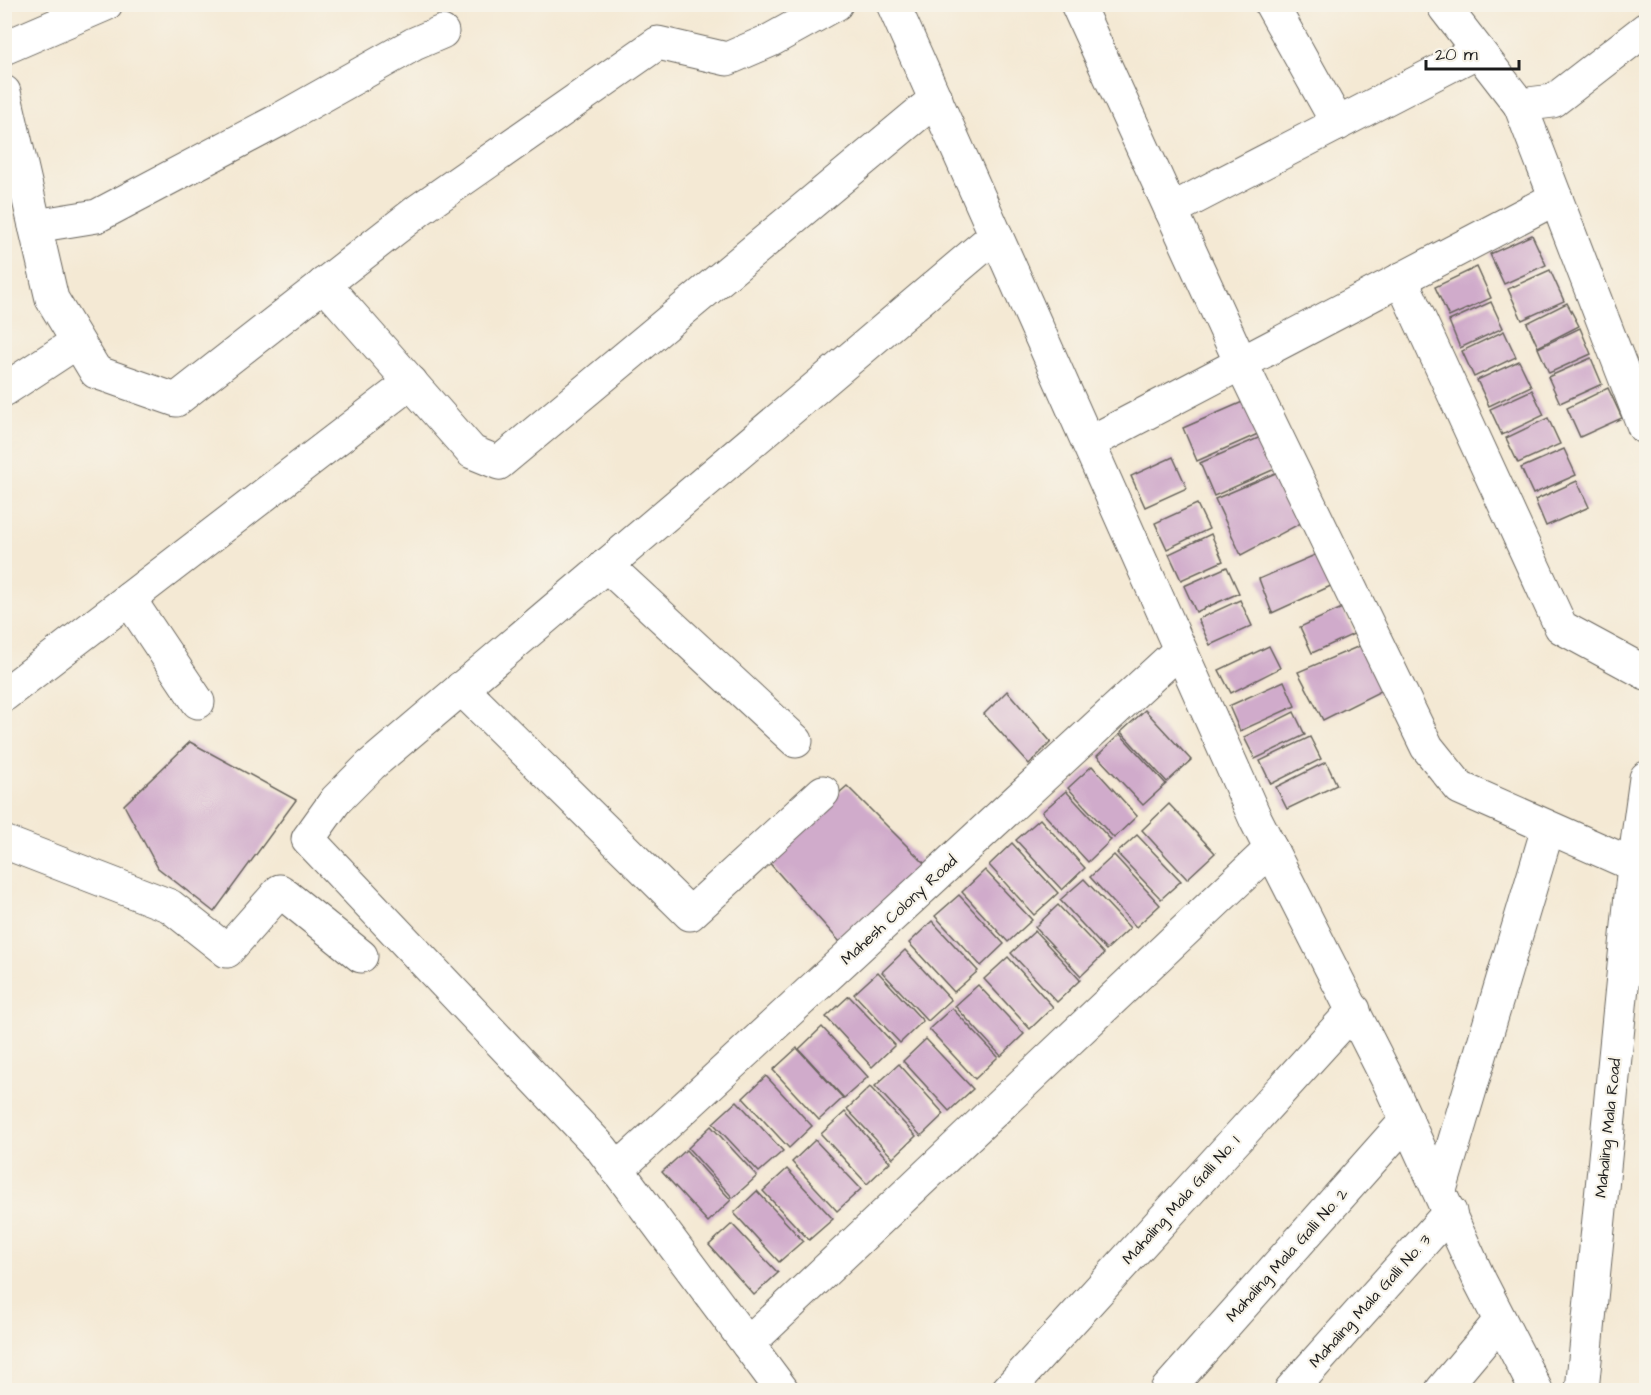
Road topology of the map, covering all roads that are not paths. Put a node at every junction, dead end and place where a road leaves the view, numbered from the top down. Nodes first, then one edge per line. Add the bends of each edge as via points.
1 (106, 4) edge
2 (836, 4) edge
3 (893, 4) edge
4 (1077, 4) edge
5 (1271, 4) edge
6 (1445, 4) edge
7 (1647, 29) edge
8 (442, 32) dead end
9 (4, 48) edge
10 (1478, 51) junction
11 (4, 92) edge
12 (936, 99) junction
13 (1520, 105) junction
14 (1338, 124) junction
15 (1556, 198) junction
16 (1171, 210) junction
17 (35, 226) junction
18 (996, 235) junction
19 (1401, 279) junction
20 (324, 284) junction
21 (77, 342) junction
22 (1241, 363) junction
23 (411, 382) junction
24 (4, 390) edge
25 (1647, 429) edge
26 (1089, 443) junction
27 (606, 565) junction
28 (129, 599) junction
29 (1180, 650) junction
30 (1647, 673) edge
31 (461, 688) junction
32 (4, 695) edge
33 (198, 702) dead end
34 (796, 741) dead end
35 (1647, 778) edge
36 (823, 792) dead end
37 (1548, 828) junction
38 (4, 842) edge
39 (1271, 849) junction
40 (1640, 869) edge
41 (361, 956) dead end
42 (1354, 1010) junction
43 (1407, 1120) junction
44 (617, 1170) junction
45 (1445, 1201) junction
46 (1500, 1321) junction
47 (748, 1344) junction
48 (782, 1390) edge
49 (1008, 1390) edge
50 (1167, 1390) edge
51 (1290, 1390) edge
52 (1442, 1390) edge
53 (1536, 1390) edge
54 (1582, 1390) edge

1 - 9 street
2 - 20 street via 727,59 658,43 419,210
3 - 12 street
4 - 16 street
5 - 14 street
6 - 10 street
7 - 13 street via 1553,100
8 - 17 street via 97,216
10 - 13 street
10 - 14 street
11 - 17 street
12 - 18 street
12 - 23 street via 499,463 472,452
13 - 15 street
14 - 16 street
15 - 19 street
15 - 25 street
16 - 22 street
17 - 21 street via 52,299
18 - 26 street
18 - 27 street
19 - 22 street
19 - 30 street via 1561,627
20 - 21 street via 176,400 96,372
20 - 23 street
21 - 24 street
22 - 26 street
22 - 37 street via 1427,747 1460,788
23 - 28 street
26 - 29 street
27 - 31 street
27 - 34 street
28 - 32 street
28 - 33 street
29 - 39 street
29 - 44 street, Mahesh Colony Road
31 - 36 street via 690,914
31 - 44 street via 371,765 336,800 308,839 602,1149
35 - 40 street, Mahaling Mala Road
37 - 40 street
37 - 45 street
38 - 41 street via 170,906 227,951 280,891
39 - 42 street
39 - 47 street
40 - 54 street, Mahaling Mala Road
42 - 43 street
42 - 49 street, Mahaling Mala Galli No. 1
43 - 45 street
43 - 50 street, Mahaling Mala Galli No. 2
44 - 47 street
45 - 46 street
45 - 51 street, Mahaling Mala Galli No. 3
46 - 52 street
46 - 53 street
47 - 48 street

